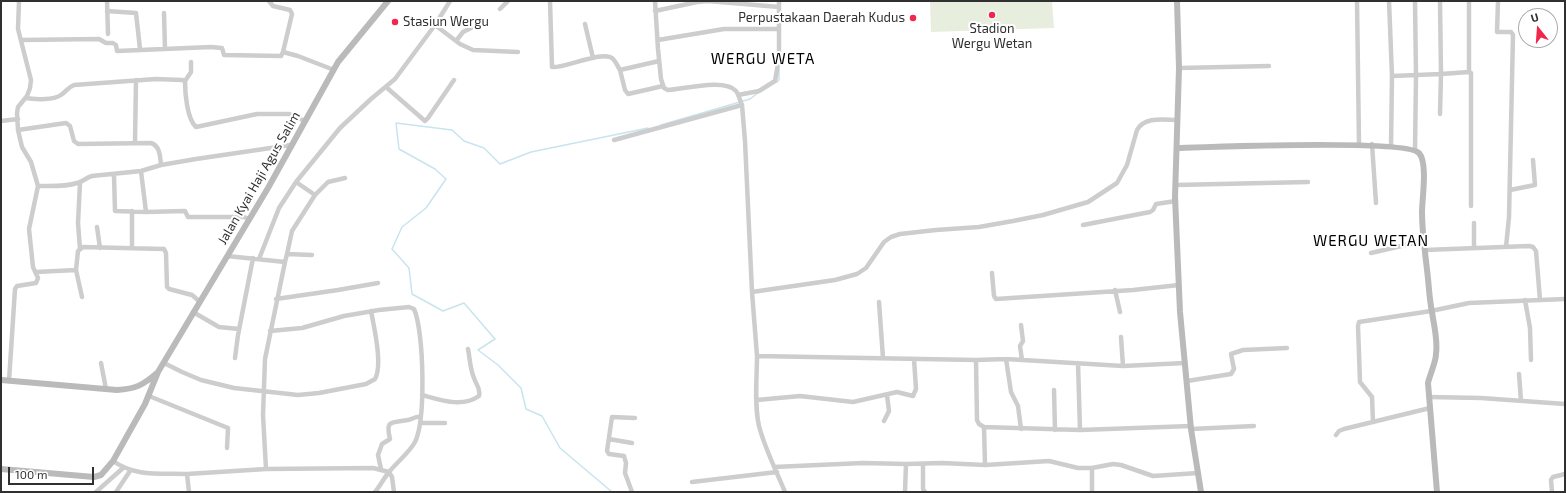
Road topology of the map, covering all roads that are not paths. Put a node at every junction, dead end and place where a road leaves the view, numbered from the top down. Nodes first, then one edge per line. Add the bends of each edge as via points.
1 (18, 1) edge
2 (107, 1) edge
3 (269, 1) edge
4 (387, 1) edge
5 (450, 1) edge
6 (508, 1) edge
7 (550, 1) edge
8 (655, 1) edge
9 (780, 1) edge
10 (1177, 1) edge
11 (1357, 1) edge
12 (1389, 1) edge
13 (1415, 1) edge
14 (1440, 1) edge
15 (1469, 1) edge
16 (1498, 1) edge
17 (779, 7) junction
18 (500, 9) dead end
19 (107, 11) junction
20 (656, 11) junction
21 (164, 13) dead end
22 (585, 24) dead end
23 (435, 25) junction
24 (471, 28) dead end
25 (779, 29) junction
26 (108, 34) dead end
27 (21, 40) junction
28 (658, 40) junction
29 (456, 41) junction
30 (140, 49) junction
31 (165, 49) junction
32 (283, 52) junction
33 (518, 52) dead end
34 (593, 58) junction
35 (659, 61) junction
36 (192, 62) dead end
37 (1269, 66) dead end
38 (1179, 68) junction
39 (334, 70) junction
40 (620, 70) junction
41 (1470, 72) junction
42 (1441, 74) junction
43 (1392, 76) junction
44 (1416, 76) junction
45 (136, 80) junction
46 (454, 80) dead end
47 (185, 81) junction
48 (386, 86) junction
49 (663, 86) junction
50 (739, 97) junction
51 (26, 98) junction
52 (741, 105) junction
53 (1440, 114) dead end
54 (18, 119) junction
55 (1178, 120) junction
56 (1, 121) edge
57 (305, 121) junction
58 (18, 130) junction
59 (614, 140) dead end
60 (135, 142) junction
61 (1359, 144) junction
62 (1372, 144) junction
63 (291, 145) junction
64 (1391, 146) junction
65 (1178, 148) junction
66 (1415, 150) junction
67 (1533, 160) dead end
68 (161, 165) junction
69 (141, 171) junction
70 (114, 175) junction
71 (345, 178) dead end
72 (296, 182) junction
73 (1308, 182) dead end
74 (80, 183) junction
75 (1176, 185) junction
76 (38, 186) junction
77 (1510, 190) junction
78 (315, 195) junction
79 (1176, 201) junction
80 (1376, 203) dead end
81 (1471, 206) dead end
82 (132, 211) junction
83 (146, 212) junction
84 (250, 219) junction
85 (1474, 223) dead end
86 (1083, 225) dead end
87 (97, 227) dead end
88 (1424, 238) junction
89 (1506, 246) junction
90 (100, 248) junction
91 (132, 248) junction
92 (1474, 248) junction
93 (80, 249) junction
94 (1425, 250) junction
95 (1371, 253) dead end
96 (287, 254) junction
97 (312, 255) dead end
98 (226, 256) junction
99 (253, 258) junction
100 (259, 258) junction
101 (285, 262) junction
102 (76, 270) junction
103 (36, 272) junction
104 (992, 273) dead end
105 (378, 283) dead end
106 (1179, 285) junction
107 (1115, 290) junction
108 (752, 292) junction
109 (82, 297) dead end
110 (276, 299) junction
111 (1565, 299) edge
112 (1525, 300) junction
113 (1540, 300) junction
114 (199, 301) junction
115 (879, 302) dead end
116 (371, 311) junction
117 (1431, 311) junction
118 (193, 312) junction
119 (1120, 312) dead end
120 (1021, 325) dead end
121 (239, 329) junction
122 (270, 331) junction
123 (1121, 337) dead end
124 (1287, 348) dead end
125 (468, 349) dead end
126 (756, 356) junction
127 (235, 358) dead end
128 (883, 358) junction
129 (914, 359) junction
130 (1006, 359) junction
131 (976, 360) junction
132 (1022, 360) junction
133 (1531, 360) dead end
134 (101, 363) dead end
135 (164, 363) junction
136 (1078, 363) junction
137 (1185, 363) junction
138 (1123, 366) junction
139 (158, 372) junction
140 (1519, 374) dead end
141 (1, 380) edge
142 (9, 381) junction
143 (1186, 382) junction
144 (106, 389) junction
145 (1054, 390) dead end
146 (264, 391) junction
147 (887, 394) junction
148 (422, 395) junction
149 (148, 396) junction
150 (1429, 397) junction
151 (757, 400) junction
152 (1521, 401) junction
153 (1565, 404) edge
154 (1430, 408) junction
155 (420, 417) junction
156 (635, 418) dead end
157 (884, 422) dead end
158 (1373, 422) junction
159 (420, 423) junction
160 (445, 423) dead end
161 (1254, 426) dead end
162 (984, 427) junction
163 (1191, 428) junction
164 (1021, 429) junction
165 (1055, 430) junction
166 (1080, 430) junction
167 (1336, 436) dead end
168 (609, 439) junction
169 (632, 443) dead end
170 (227, 448) dead end
171 (113, 461) junction
172 (906, 464) junction
173 (923, 464) junction
174 (985, 465) junction
175 (774, 467) junction
176 (123, 468) junction
177 (1092, 468) junction
178 (1, 469) edge
179 (266, 469) junction
180 (382, 470) junction
181 (130, 471) junction
182 (389, 472) junction
183 (777, 472) junction
184 (1198, 473) junction
185 (187, 474) junction
186 (1565, 474) edge
187 (692, 482) dead end
188 (96, 492) edge
189 (116, 492) edge
190 (189, 492) edge
191 (375, 492) edge
192 (394, 492) edge
193 (632, 492) edge
194 (785, 492) edge
195 (905, 492) edge
196 (925, 492) edge
197 (1092, 492) edge
198 (1201, 492) edge
199 (1437, 492) edge
200 (1552, 492) edge

1 - 27 street via 18,29
2 - 19 street
3 - 32 street via 273,6 290,10 292,14
4 - 39 street, Jalan Kyai Haji Agus Salim
5 - 23 street
6 - 18 street
7 - 34 street via 552,66
8 - 20 street
9 - 17 street
10 - 38 street
11 - 61 street
12 - 43 street
13 - 44 street
14 - 42 street
15 - 41 street
16 - 77 street via 1497,32 1511,32 1512,35
17 - 20 street via 708,1
17 - 25 street
19 - 26 street
19 - 30 street via 136,13
20 - 28 street
21 - 31 street
22 - 34 street
23 - 29 street
23 - 48 street via 395,79
24 - 29 street via 463,32
25 - 28 street via 724,29
25 - 50 street via 776,81 759,91
27 - 30 street via 99,39 116,45 117,51
27 - 51 street via 31,80
28 - 35 street
29 - 33 street via 473,50
30 - 31 street
31 - 32 street via 222,48 224,55 281,56
32 - 39 street
34 - 40 street via 612,57
35 - 40 street
35 - 49 street
36 - 47 street via 191,72
37 - 38 street
38 - 55 street
39 - 57 street, Jalan Kyai Haji Agus Salim
40 - 49 street via 628,94
41 - 42 street
41 - 81 street
42 - 44 street
42 - 53 street
43 - 44 street
43 - 64 street
44 - 66 street
45 - 47 street
45 - 51 street via 74,85 60,96
45 - 60 street
46 - 48 street via 424,121
47 - 57 street via 185,97 192,123 196,127 256,114 289,114
48 - 72 street via 340,128
49 - 50 street via 666,90 703,85 724,86 735,89
50 - 52 street
51 - 54 street via 18,107
52 - 59 street
52 - 108 street
54 - 56 street
54 - 58 street
55 - 65 street
55 - 108 street via 1149,121 1140,126 1128,164 1117,183 1088,202 1006,223 900,234 884,242 866,268 857,274 836,280
57 - 63 street, Jalan Kyai Haji Agus Salim
58 - 60 street via 66,123 78,144
58 - 76 street via 22,150 31,162
60 - 68 street via 156,144
61 - 62 street
61 - 65 street
62 - 64 street
62 - 80 street
63 - 68 street
63 - 84 street, Jalan Kyai Haji Agus Salim
64 - 66 street
65 - 75 street
66 - 88 street via 1424,165
67 - 77 street via 1535,185
68 - 69 street
69 - 70 street
69 - 83 street
70 - 74 street via 92,176
70 - 82 street via 115,210
71 - 78 street via 328,182
72 - 78 street
72 - 100 street via 279,208
73 - 75 street
74 - 76 street
74 - 93 street
75 - 79 street
76 - 103 street via 29,229 33,267
77 - 89 street
78 - 96 street via 292,231
79 - 86 street via 1157,203 1150,212
79 - 106 street
82 - 83 street
82 - 91 street
83 - 84 street via 185,211 188,217
84 - 98 street, Jalan Kyai Haji Agus Salim
85 - 92 street
87 - 90 street
88 - 94 street
88 - 95 street via 1414,243
89 - 92 street
89 - 113 street via 1529,246 1535,249
90 - 91 street
90 - 93 street
91 - 114 street via 165,250 167,286 169,289 192,295
92 - 94 street
93 - 102 street
94 - 117 street
96 - 97 street
96 - 101 street
98 - 99 street
98 - 114 street, Jalan Kyai Haji Agus Salim
99 - 100 street
99 - 121 street
100 - 101 street
101 - 110 street
102 - 103 street
102 - 109 street
103 - 142 street via 36,283 17,286 14,289
104 - 107 street via 996,299
105 - 110 street
106 - 107 street
106 - 137 street
107 - 119 street
108 - 126 street
110 - 122 street
111 - 113 street
112 - 113 street
112 - 117 street via 1469,303
112 - 133 street via 1530,328
114 - 118 street, Jalan Kyai Haji Agus Salim
115 - 128 street
116 - 122 street via 302,328
116 - 146 street via 378,351 376,379 366,384 319,393 298,395
116 - 148 street via 414,309 422,355
117 - 150 street via 1437,351 1428,384
117 - 158 street via 1358,323 1360,382 1372,397
118 - 121 street via 219,327
118 - 135 street, Jalan Kyai Haji Agus Salim
120 - 132 street
121 - 127 street
122 - 146 street via 265,359
123 - 138 street
124 - 143 street via 1235,352 1231,356 1234,369 1231,374
125 - 148 street via 474,379 479,386 479,396 452,402
126 - 128 street
126 - 151 street
128 - 129 street
129 - 131 street
129 - 147 street via 916,389 913,396 898,392
130 - 131 street
130 - 132 street
130 - 164 street via 1011,392 1019,408
131 - 162 street via 977,420
132 - 136 street
134 - 144 street
135 - 139 street, Jalan Kyai Haji Agus Salim
135 - 146 street via 202,380 234,388
136 - 138 street
136 - 166 street
137 - 138 street
137 - 143 street
139 - 144 street via 142,385 131,389
139 - 149 street
140 - 152 street
141 - 142 street
142 - 144 street
143 - 163 street
145 - 165 street
146 - 179 street
147 - 151 street via 853,402 793,396
147 - 157 street via 889,411
148 - 155 street
149 - 170 street via 228,428
149 - 171 street
150 - 152 street
150 - 154 street
151 - 175 street via 759,425
152 - 153 street
154 - 158 street
154 - 199 street
155 - 159 street
155 - 180 street via 390,422 390,439 382,444 378,455
156 - 168 street via 612,417
158 - 167 street via 1341,430
159 - 160 street
159 - 182 street via 415,442
161 - 163 street
162 - 164 street
162 - 174 street
163 - 166 street
163 - 184 street
164 - 165 street
165 - 166 street
168 - 169 street
168 - 193 street via 607,452 623,455 625,458 625,473
171 - 176 street
171 - 178 street via 101,475 94,478
172 - 173 street
172 - 175 street
172 - 195 street
173 - 174 street
173 - 196 street
174 - 177 street via 1049,461 1078,468
175 - 183 street
176 - 181 street
176 - 188 street
177 - 184 street via 1121,465 1159,477
177 - 197 street
179 - 180 street
179 - 185 street
180 - 182 street
181 - 185 street
181 - 189 street
182 - 191 street
182 - 192 street
183 - 187 street
183 - 194 street
184 - 198 street
185 - 190 street
186 - 200 street via 1553,477

